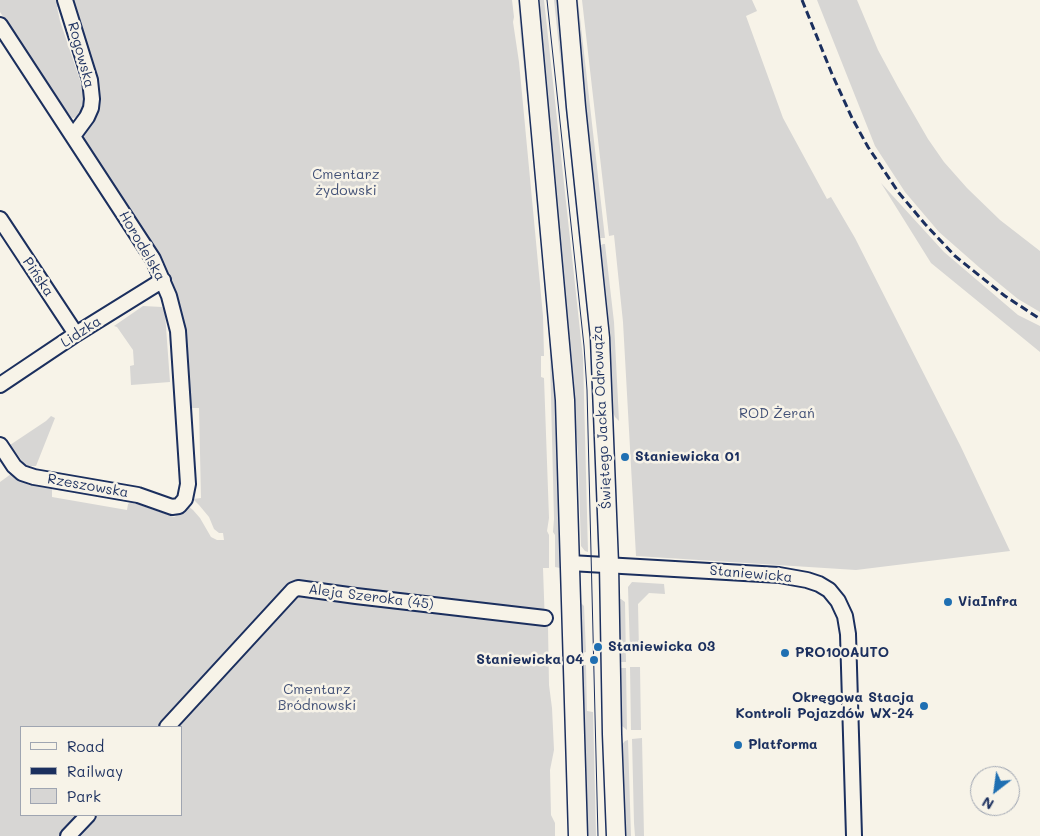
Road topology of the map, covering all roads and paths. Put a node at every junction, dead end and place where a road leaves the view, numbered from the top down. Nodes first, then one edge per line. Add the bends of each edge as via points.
1 (65, 0) edge
2 (529, 0) edge
3 (566, 0) edge
4 (0, 25) edge
5 (73, 136) junction
6 (0, 219) edge
7 (162, 280) junction
8 (76, 334) junction
9 (0, 385) edge
10 (0, 445) edge
11 (185, 499) joint
12 (570, 563) junction
13 (609, 564) junction
14 (545, 618) dead end
15 (168, 726) edge
16 (87, 816) edge
17 (68, 836) edge
18 (578, 836) edge
19 (616, 836) edge
20 (854, 836) edge

1 - 5 street, Rogowska via 90,80 92,99 87,117
2 - 12 main road via 566,400
3 - 13 main road, Świętego Jacka Odrowąża via 600,338
4 - 5 street, Horodelska
5 - 7 street, Horodelska via 153,259
6 - 8 street, Pińska
7 - 8 street, Lidzka
7 - 11 street, Horodelska via 170,296 178,331 188,484
8 - 9 street, Lidzka
10 - 11 street, Rzeszowska via 14,466 28,475 138,495 172,507 179,506
12 - 13 street, Staniewicka
12 - 18 main road
13 - 19 main road, Świętego Jacka Odrowąża
13 - 20 street, Staniewicka via 779,575 807,580 829,590 845,616 848,634
14 - 15 street, Aleja Szeroka (45) via 298,588 292,590
16 - 17 street

